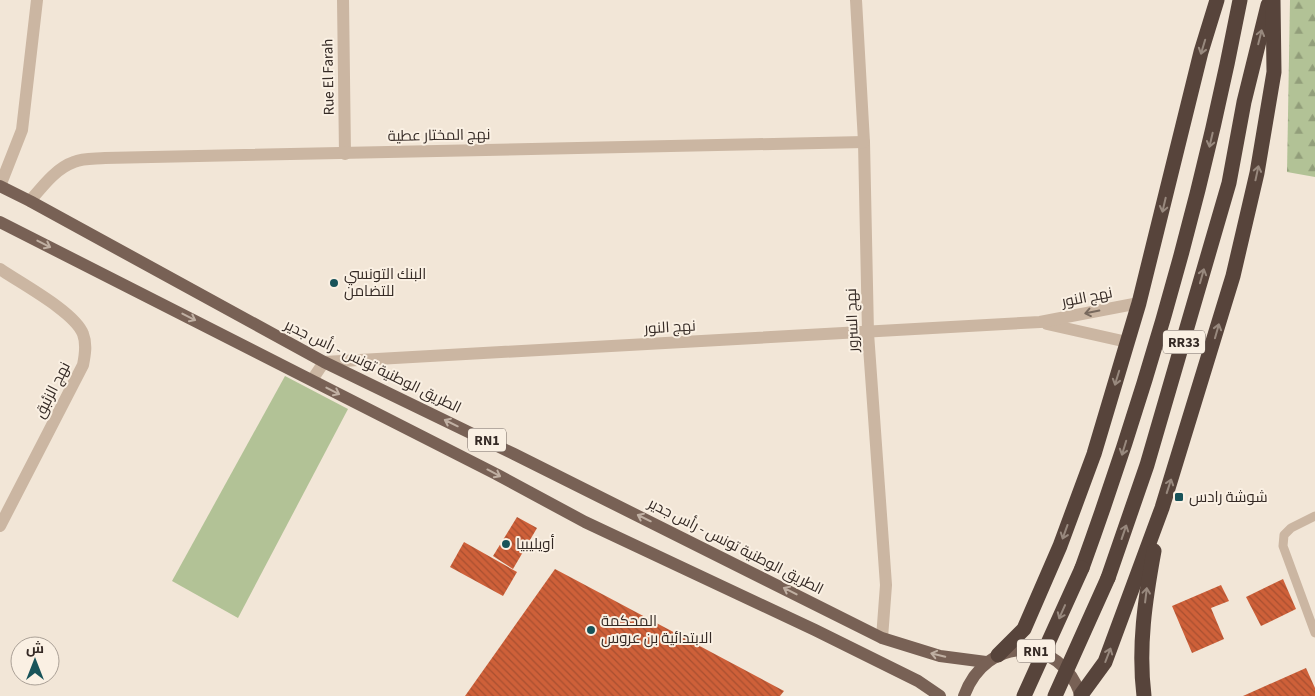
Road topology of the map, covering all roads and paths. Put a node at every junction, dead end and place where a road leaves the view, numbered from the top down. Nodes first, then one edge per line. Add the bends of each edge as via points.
1 (37, 0) edge
2 (343, 0) edge
3 (856, 0) edge
4 (1217, 0) edge
5 (1240, 0) edge
6 (1271, 0) edge
7 (864, 142) junction
8 (345, 154) junction
9 (0, 186) edge
10 (30, 201) junction
11 (0, 222) edge
12 (0, 269) edge
13 (1139, 303) junction
14 (1040, 322) junction
15 (868, 333) junction
16 (1127, 342) junction
17 (324, 362) junction
18 (312, 380) junction
19 (1162, 508) junction
20 (1315, 516) edge
21 (0, 526) edge
22 (1315, 633) edge
23 (882, 638) junction
24 (992, 658) junction
25 (940, 696) edge
26 (964, 696) edge
27 (1024, 696) edge
28 (1055, 696) edge
29 (1081, 696) edge
30 (1144, 696) edge

1 - 9 street via 22,130
2 - 8 street, Rue El Farah
3 - 7 street, نهج السرور
4 -> 13 highway via 1201,52
5 -> 27 highway, RR33, bridge via 1204,173 1122,455 1082,568
19 -> 6 highway via 1233,276 1257,173 1274,72
28 -> 6 highway, RR33, bridge via 1108,578 1147,465 1229,183 1244,102
7 - 8 street, نهج المختار عطية
7 - 15 street, نهج السرور
8 - 10 street, نهج المختار عطية via 75,161 51,178
9 - 10 main road, الطريق الوطنية تونس - رأس جدير / RN1
10 - 17 main road, الطريق الوطنية تونس - رأس جدير / RN1
11 -> 18 main road, RN1
12 - 21 street, نهج الزئبق via 68,314 83,334 86,348 83,365
13 -> 14 street, نهج النور
13 - 16 highway
14 - 15 street, نهج النور
14 - 16 street, نهج النور
15 - 17 street, نهج النور
15 - 23 street, نهج السرور via 886,585
16 -> 24 highway via 1094,454 1047,578 1024,629
17 - 18 street
23 -> 17 main road, الطريق الوطنية تونس - رأس جدير / RN1
18 -> 25 main road, RN1 via 585,522 815,630 918,681
29 -> 19 highway via 1105,662
30 -> 19 highway via 1142,627
20 - 22 lane via 1284,534 1283,546
24 -> 23 main road, الطريق الوطنية تونس - رأس جدير / RN1 via 940,656
24 - 26 main road via 976,671
24 - 29 main road, RN1 via 1014,650 1032,650 1049,656 1063,665

